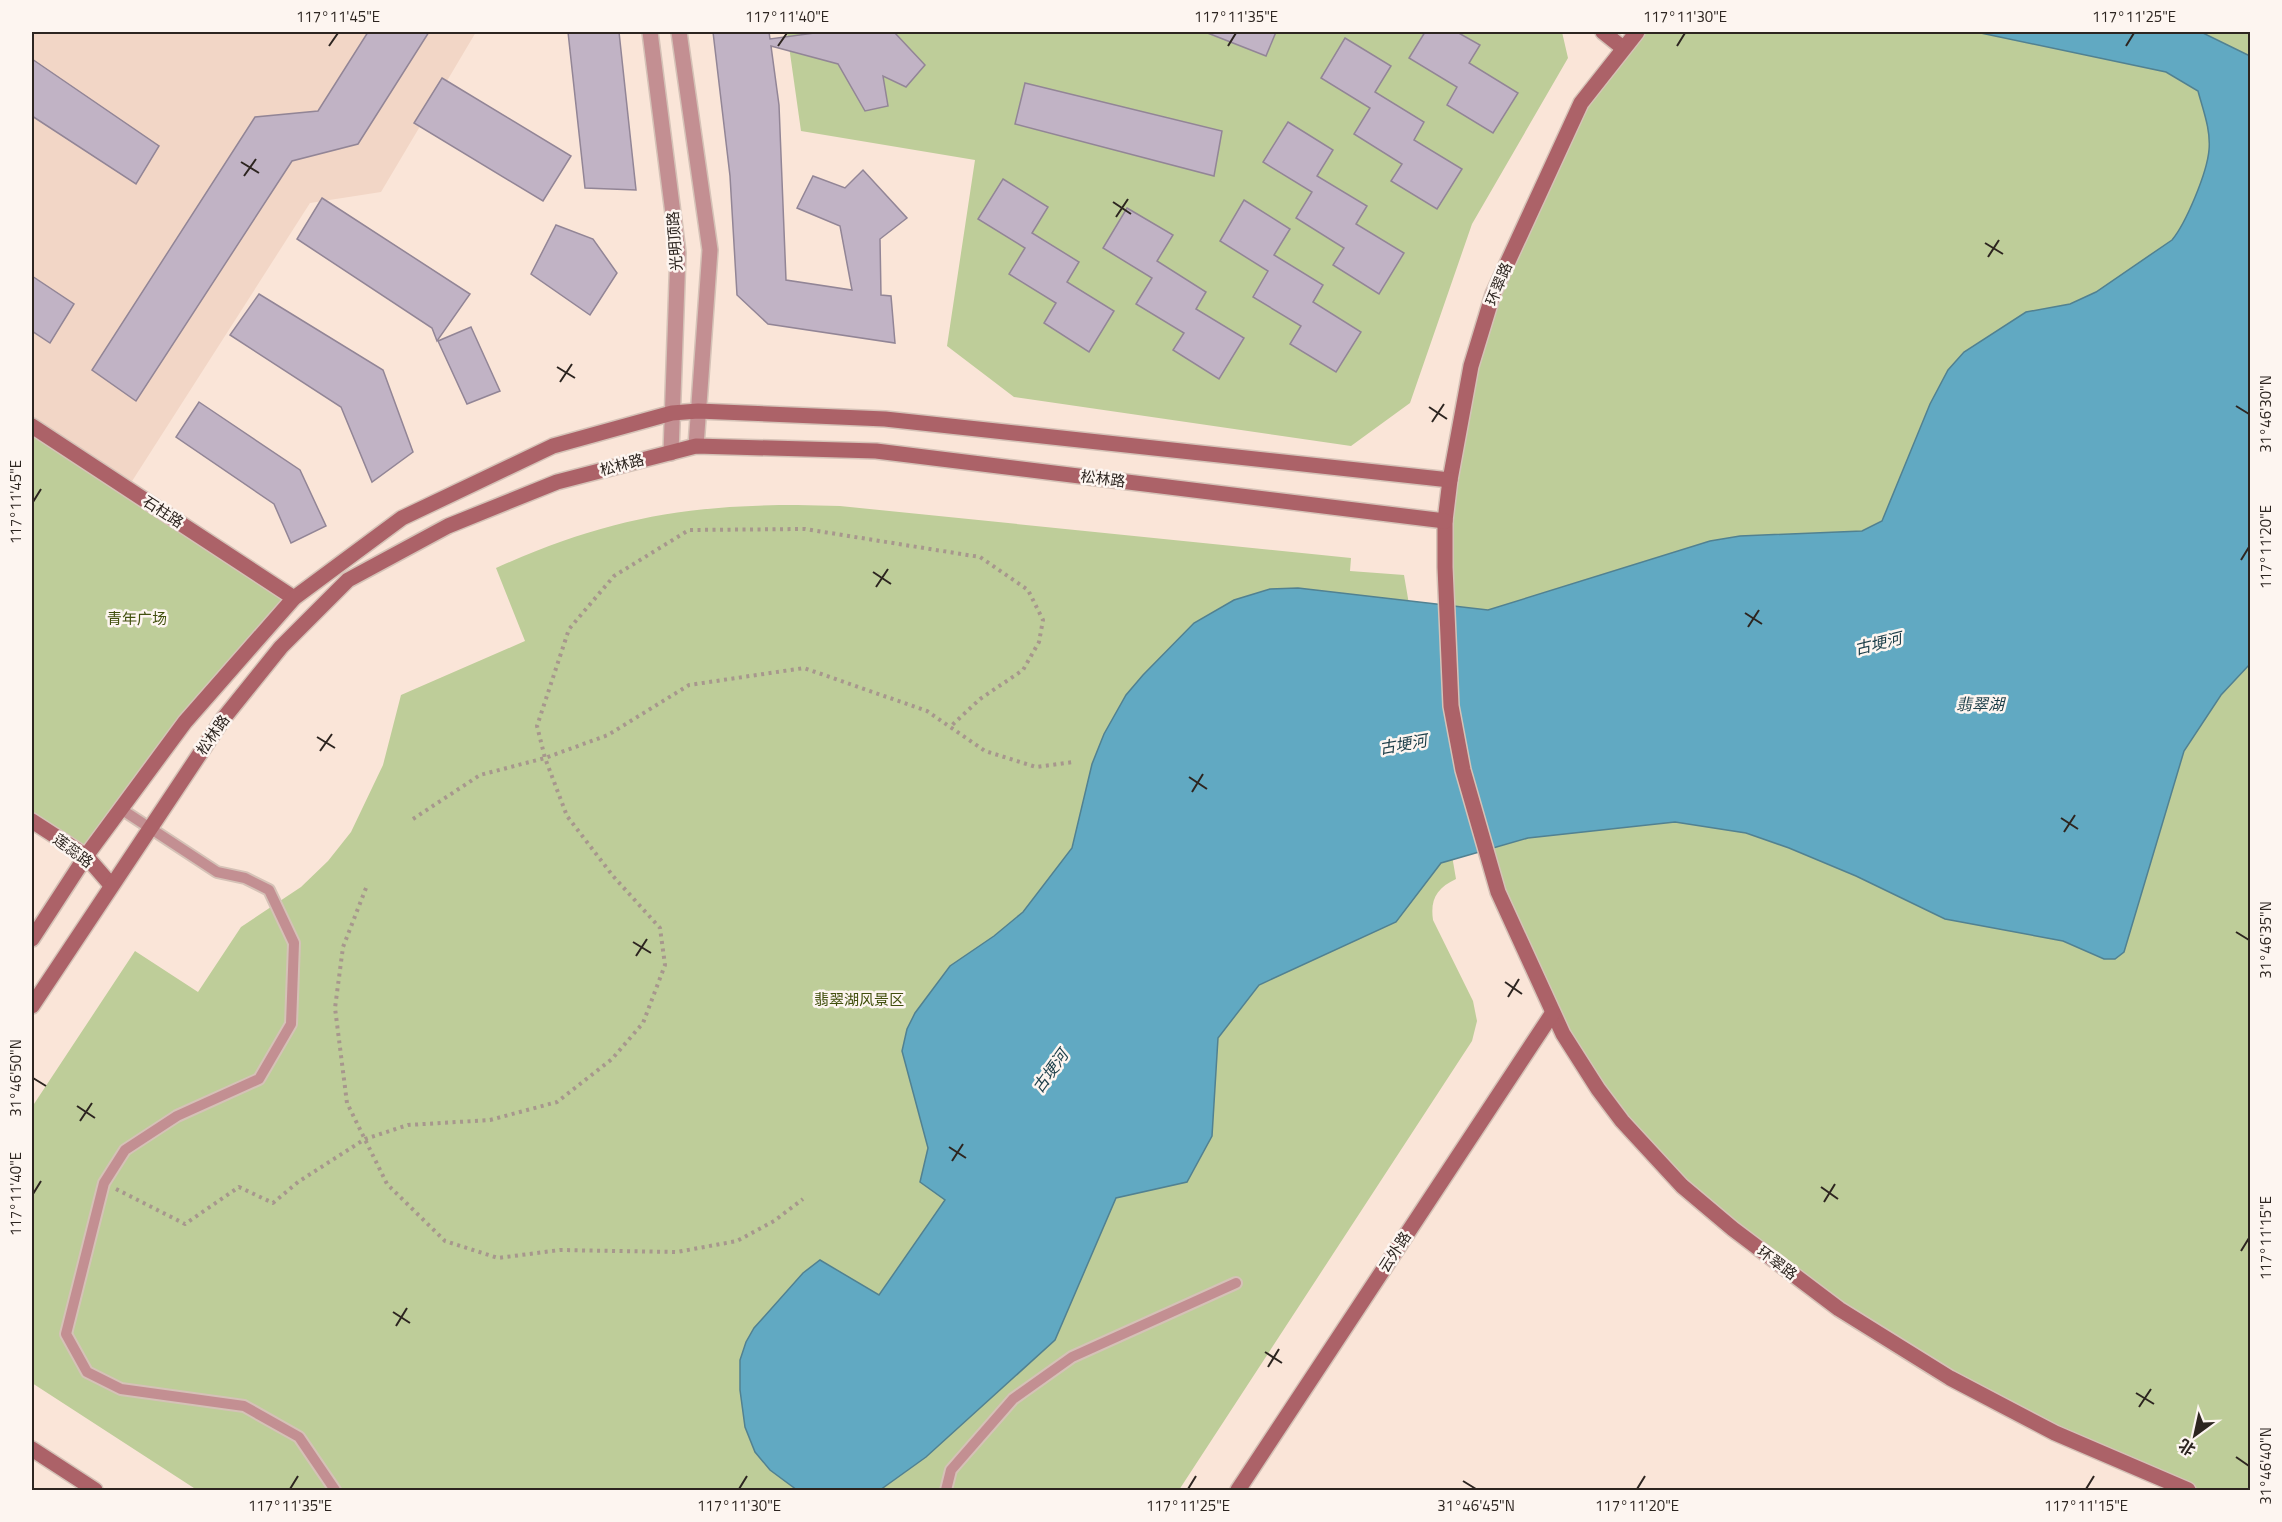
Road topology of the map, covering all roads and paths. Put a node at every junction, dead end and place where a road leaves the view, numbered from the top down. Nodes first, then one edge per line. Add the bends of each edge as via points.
1 (650, 32) edge
2 (679, 32) edge
3 (1603, 32) edge
4 (1637, 32) edge
5 (1623, 48) junction
6 (698, 411) junction
7 (672, 413) junction
8 (32, 426) edge
9 (696, 446) junction
10 (671, 453) junction
11 (1450, 480) junction
12 (1445, 521) junction
13 (294, 598) junction
14 (950, 728) junction
15 (545, 758) junction
16 (1073, 762) dead end
17 (121, 809) junction
18 (413, 819) dead end
19 (32, 821) edge
20 (150, 828) junction
21 (86, 856) junction
22 (111, 885) junction
23 (366, 888) dead end
24 (32, 939) edge
25 (32, 1006) edge
26 (1552, 1014) junction
27 (365, 1139) junction
28 (104, 1184) junction
29 (803, 1199) dead end
30 (1236, 1283) dead end
31 (32, 1449) edge
32 (95, 1491) edge
33 (335, 1491) edge
34 (946, 1491) edge
35 (1238, 1491) edge
36 (2188, 1491) edge

1 - 7 street, 光明顶路 via 678,253
2 - 6 street, 光明顶路 via 710,250
3 - 5 street
4 - 5 street, 环翠路
5 - 11 street, 环翠路 via 1581,103 1493,294 1471,366
6 - 7 street, 松林路
6 - 9 street, 光明顶路
6 - 11 street, 松林路 via 885,419
7 - 10 street, 光明顶路
7 - 13 street, 松林路 via 554,446 402,518
8 - 13 street, 石柱路
9 - 10 street, 松林路
9 - 12 street, 松林路 via 876,451
10 - 20 street, 松林路 via 557,482 447,526 348,580 281,647 230,710
11 - 12 street, 环翠路
12 - 26 street, 环翠路 via 1451,706 1463,770 1498,892
13 - 17 street, 松林路 via 185,722
14 - 15 path via 927,711 804,668 689,685 608,735
14 - 15 path via 980,699 1023,670 1039,642 1043,620 1028,590 980,557 805,529 689,530 614,576 570,629 537,726
14 - 16 path via 986,751 1036,767
15 - 18 path via 480,775
15 - 27 path via 567,816 660,928 665,965 643,1023 612,1059 556,1102 490,1120 408,1125
17 - 20 lane
17 - 21 street, 松林路
19 - 21 street, 莲蕊路
20 - 22 street, 松林路
20 - 28 lane via 217,873 245,878 269,890 294,943 291,1024 259,1079 177,1116 125,1150
21 - 22 street, 莲蕊路
21 - 24 street, 松林路
22 - 25 street, 松林路
23 - 27 path via 344,947 335,1008 347,1103
26 - 35 street, 云外路
26 - 36 street, 环翠路 via 1598,1089 1650,1154 1682,1186 1797,1278 1978,1395 2099,1454
27 - 28 path via 273,1203 239,1187 184,1224
27 - 29 path via 387,1185 445,1241 498,1258 560,1250 676,1252 737,1241
28 - 33 lane via 66,1334 87,1372 121,1389 244,1406 299,1437
30 - 34 lane via 1072,1357 1013,1399 951,1470
31 - 32 street

